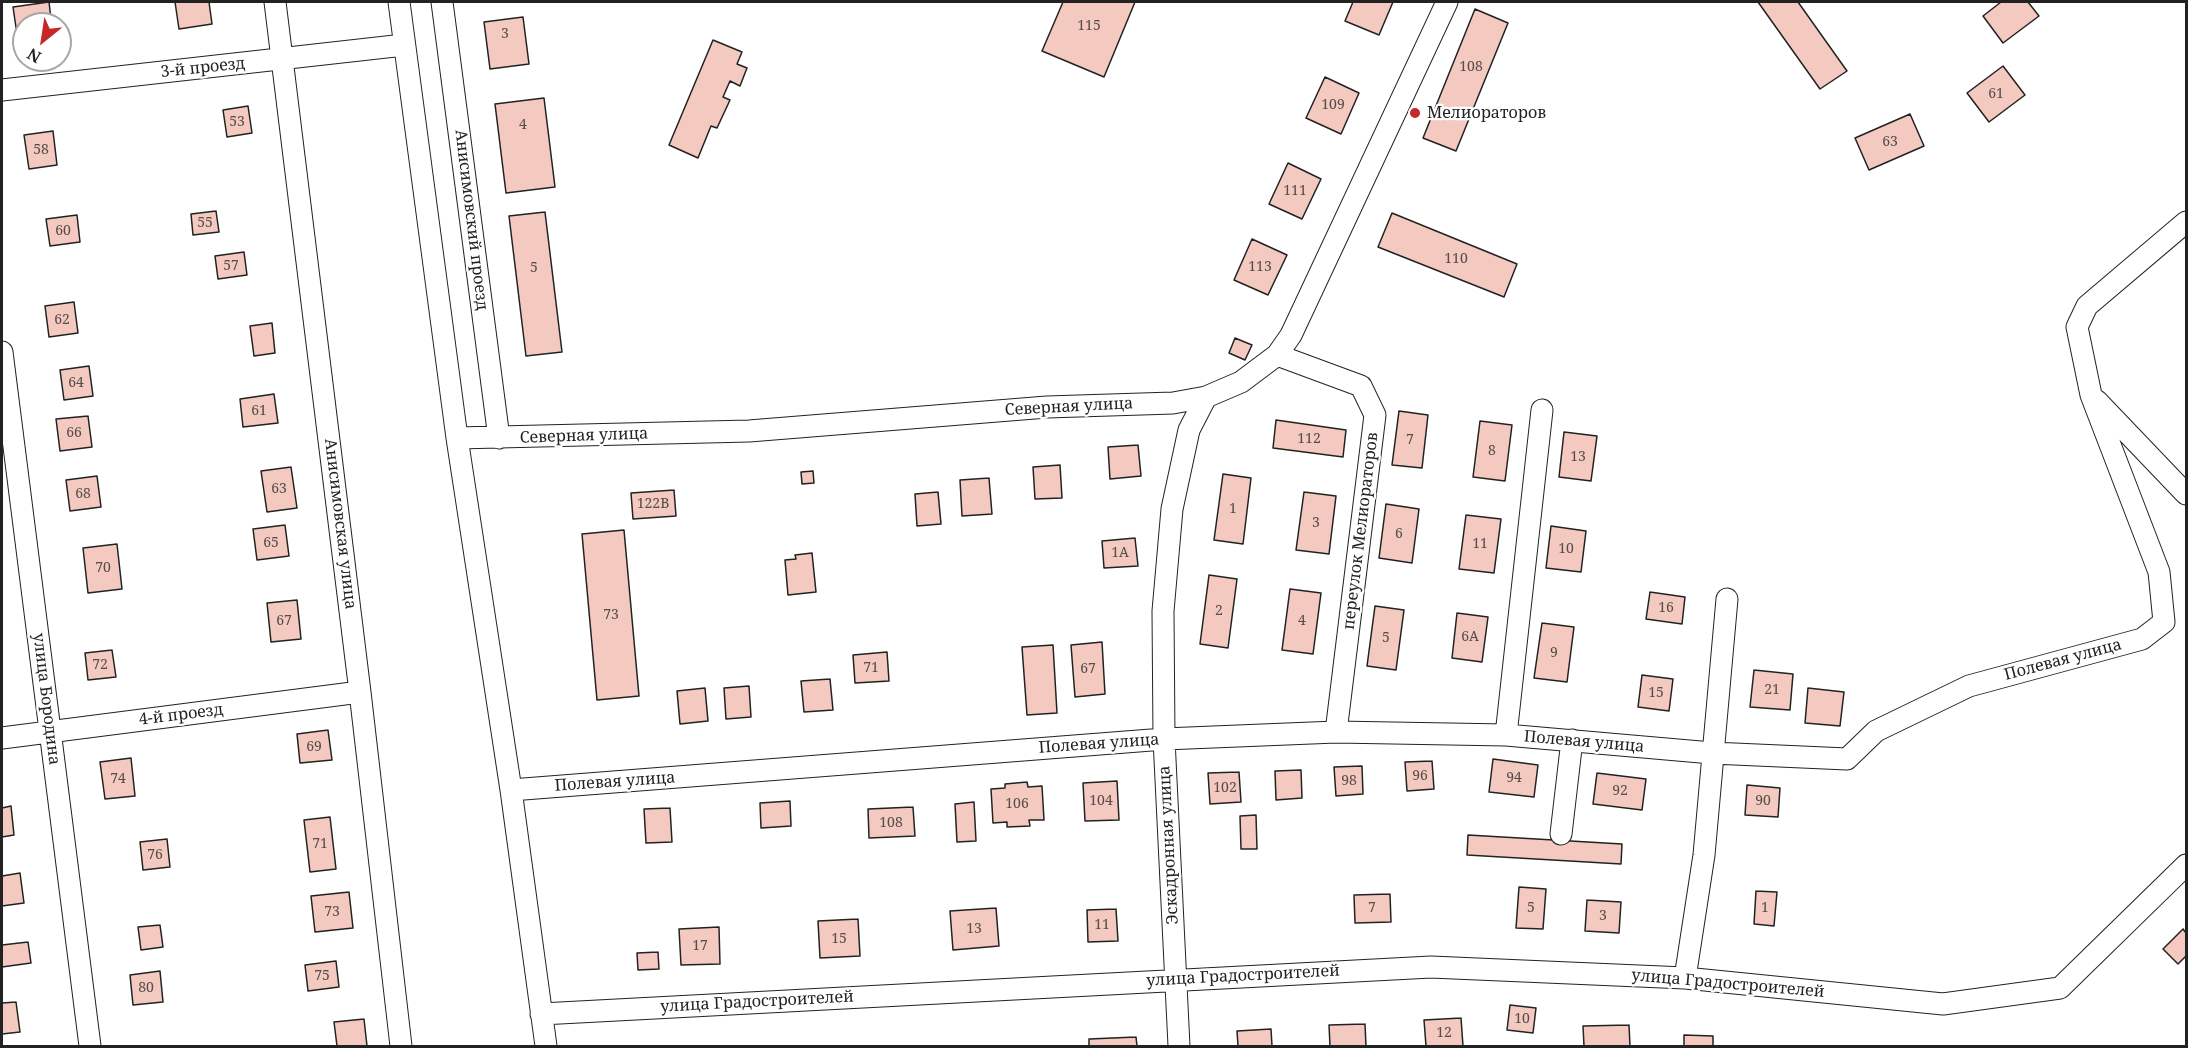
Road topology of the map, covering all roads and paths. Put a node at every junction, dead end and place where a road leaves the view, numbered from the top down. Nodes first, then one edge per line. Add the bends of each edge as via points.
1 (275, 2) edge
2 (399, 2) edge
3 (442, 2) edge
4 (1447, 2) edge
5 (404, 45) junction
6 (282, 58) junction
7 (2, 90) edge
8 (2187, 222) edge
9 (2, 352) edge
10 (1277, 355) junction
11 (2091, 394) junction
12 (1206, 397) junction
13 (1542, 410) dead end
14 (457, 438) junction
15 (499, 438) junction
16 (2187, 494) edge
17 (1727, 599) dead end
18 (360, 692) junction
19 (50, 732) junction
20 (1336, 732) junction
21 (1506, 735) junction
22 (2, 738) edge
23 (1164, 739) junction
24 (1572, 740) junction
25 (1712, 753) junction
26 (511, 790) junction
27 (1561, 834) dead end
28 (2187, 865) edge
29 (1685, 978) junction
30 (1176, 979) junction
31 (541, 1014) junction
32 (90, 1047) edge
33 (401, 1047) edge
34 (546, 1047) edge
35 (1179, 1047) edge

1 - 6 street, Анисимовская улица
2 - 5 street
3 - 15 street, Анисимовский проезд
4 - 10 street, Северная улица via 1291,335
5 - 6 street, 3-й проезд
5 - 14 street
6 - 7 street, 3-й проезд
6 - 18 street, Анисимовская улица
8 - 11 street, Полевая улица via 2087,306 2077,327
9 - 19 street, улица Бородина
10 - 12 street, Северная улица via 1240,382
10 - 20 street, переулок Мелиораторов via 1361,386 1375,415
11 - 16 street
11 - 25 street, Полевая улица via 2159,572 2164,622 2142,639 1969,686 1876,731 1847,759
12 - 15 street, Северная улица via 1173,403 1047,407 749,431
12 - 23 street, Эскадронная улица via 1189,430 1172,509 1163,611
13 - 21 street
14 - 15 street, Северная улица
14 - 26 street
17 - 25 street
18 - 19 street, 4-й проезд
18 - 33 street, Анисимовская улица
19 - 22 street, 4-й проезд
19 - 32 street, улица Бородина
20 - 21 street, Полевая улица
20 - 23 street, Полевая улица
21 - 24 street, Полевая улица
23 - 26 street, Полевая улица
23 - 30 street, Эскадронная улица
24 - 25 street, Полевая улица
24 - 27 street
25 - 29 street via 1704,855
26 - 31 street
28 - 29 street, улица Градостроителей via 2060,988 1943,1004
29 - 30 street, улица Градостроителей via 1431,967
30 - 31 street, улица Градостроителей
30 - 35 street, Эскадронная улица
31 - 34 street

